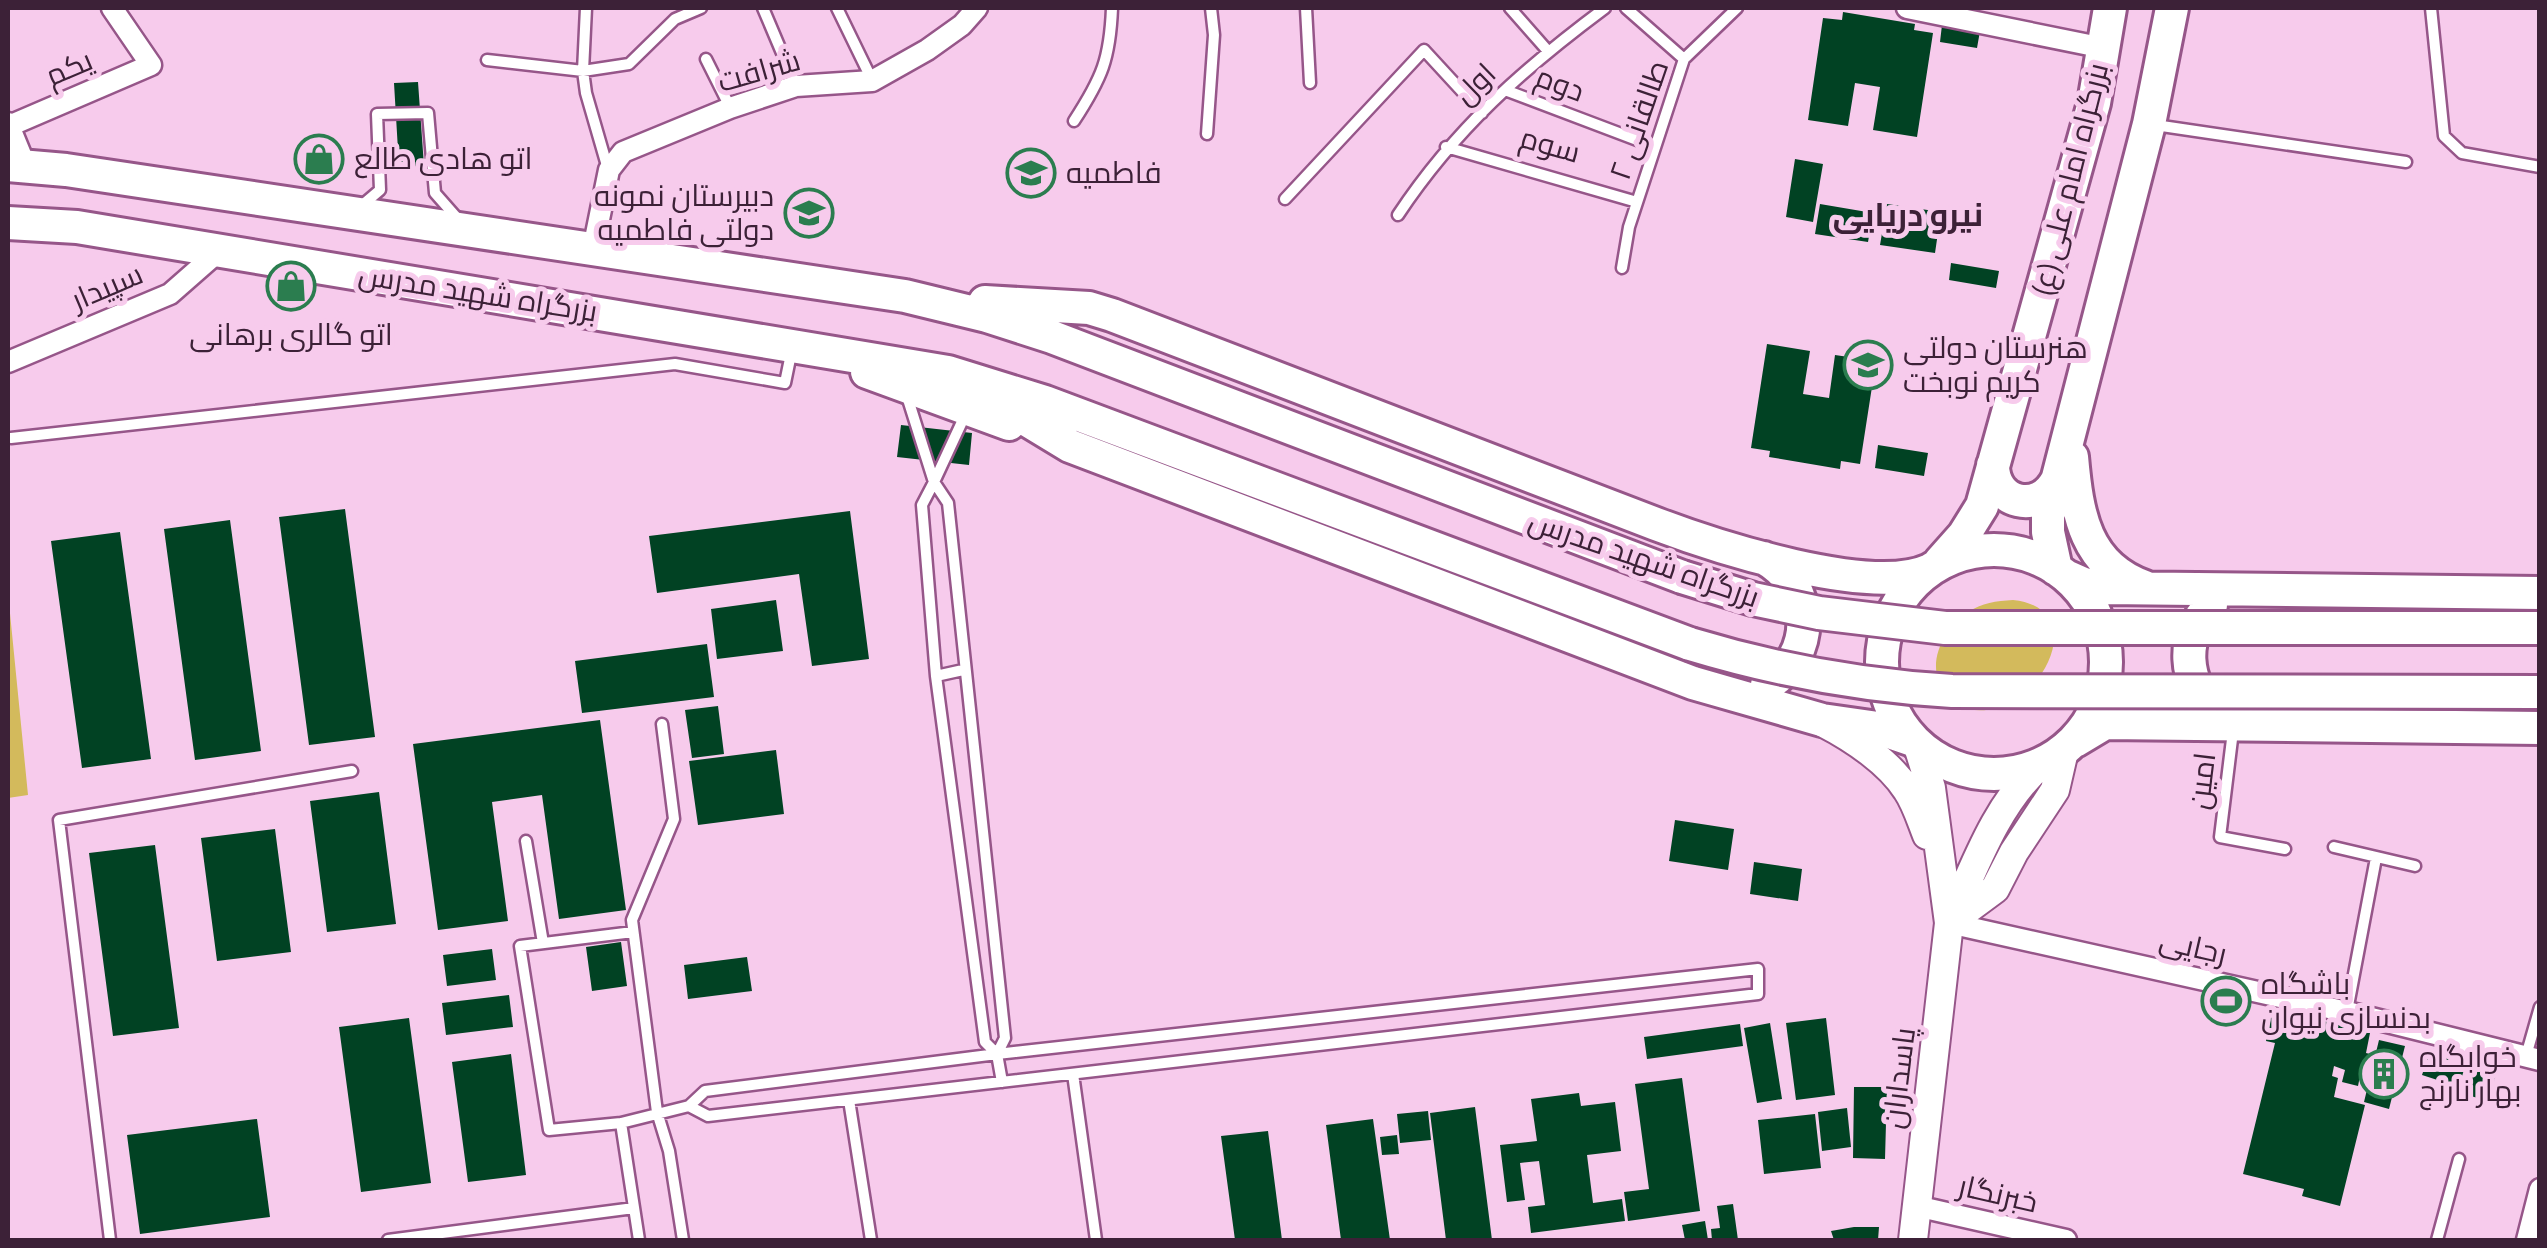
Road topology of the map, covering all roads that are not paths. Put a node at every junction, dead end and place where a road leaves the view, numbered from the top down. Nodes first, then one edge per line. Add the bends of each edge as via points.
1 (112, 8) edge
2 (586, 8) edge
3 (701, 8) edge
4 (763, 8) edge
5 (837, 8) edge
6 (977, 8) edge
7 (1112, 8) edge
8 (1211, 8) edge
9 (1306, 8) edge
10 (1510, 8) edge
11 (1605, 8) edge
12 (1626, 8) edge
13 (1736, 8) edge
14 (1906, 8) edge
15 (2110, 8) edge
16 (2172, 8) edge
17 (2430, 8) edge
18 (2104, 48) junction
19 (1548, 50) junction
20 (706, 58) dead end
21 (1684, 59) junction
22 (487, 60) dead end
23 (584, 70) junction
24 (872, 81) junction
25 (1310, 83) dead end
26 (796, 86) junction
27 (1505, 90) junction
28 (730, 108) junction
29 (1482, 113) junction
30 (1074, 121) dead end
31 (2149, 124) junction
32 (8, 125) edge
33 (1207, 134) dead end
34 (1446, 146) junction
35 (1653, 146) junction
36 (2406, 162) dead end
37 (17, 166) edge
38 (2540, 167) edge
39 (608, 170) junction
40 (1285, 198) dead end
41 (1637, 202) junction
42 (348, 212) junction
43 (1398, 215) dead end
44 (8, 223) edge
45 (479, 232) junction
46 (593, 249) junction
47 (219, 250) junction
48 (1622, 268) dead end
49 (906, 296) junction
50 (793, 345) junction
51 (8, 362) edge
52 (948, 372) junction
53 (904, 386) junction
54 (968, 409) junction
55 (2070, 430) junction
56 (12, 438) dead end
57 (1070, 446) junction
58 (1993, 465) junction
59 (2057, 480) junction
60 (934, 482) junction
61 (1758, 556) junction
62 (1932, 568) junction
63 (2058, 570) junction
64 (2150, 588) junction
65 (2240, 588) junction
66 (2540, 593) edge
67 (2540, 628) edge
68 (964, 670) junction
69 (936, 676) junction
70 (1724, 692) junction
71 (2540, 692) edge
72 (1814, 718) junction
73 (662, 724) dead end
74 (2236, 724) junction
75 (2540, 728) edge
76 (1915, 742) junction
77 (2057, 754) junction
78 (352, 770) dead end
79 (526, 841) dead end
80 (2334, 847) dead end
81 (2285, 850) dead end
82 (2376, 858) junction
83 (2415, 866) dead end
84 (1942, 869) junction
85 (1949, 922) junction
86 (633, 932) junction
87 (543, 944) junction
88 (2540, 1006) edge
89 (2346, 1012) junction
90 (997, 1054) junction
91 (2532, 1058) edge
92 (1073, 1074) junction
93 (1002, 1082) junction
94 (849, 1100) junction
95 (689, 1106) junction
96 (657, 1112) junction
97 (621, 1124) junction
98 (2459, 1159) dead end
99 (2540, 1189) edge
100 (1916, 1206) junction
101 (634, 1208) junction
102 (110, 1240) edge
103 (388, 1240) edge
104 (639, 1240) edge
105 (683, 1240) edge
106 (871, 1240) edge
107 (1096, 1240) edge
108 (1913, 1240) edge
109 (2066, 1240) edge
110 (2436, 1240) edge
111 (2526, 1240) edge

1 - 32 street, یکم via 151,65
2 - 23 lane
3 - 23 lane via 674,19 629,64
4 - 26 lane
5 - 24 lane
6 - 24 street, شرافت via 927,50
7 - 30 lane via 1100,81
8 - 33 lane
9 - 25 lane
10 - 19 lane
11 - 19 lane, اول
12 - 21 lane
13 - 21 lane, طالقانی ۲
14 - 18 street
15 - 18 highway, بزرگراه امام علی (ع)
16 - 31 highway, بزرگراه امام علی (ع)
17 - 38 lane via 2444,136 2462,152
18 - 58 highway, بزرگراه امام علی (ع)
19 - 27 lane, اول
20 - 28 lane
21 - 35 lane, طالقانی ۲
22 - 23 lane
23 - 39 lane
24 - 26 street, شرافت
26 - 28 street, شرافت
27 - 29 lane, اول
27 - 35 lane, دوم
28 - 39 street, شرافت via 623,152
29 - 34 lane, اول
29 - 40 lane via 1424,50
31 - 36 lane
31 - 55 highway, بزرگراه امام علی (ع)
32 - 37 street
34 - 41 lane, سوم
34 - 43 lane, اول
35 - 41 lane, طالقانی ۲
37 - 42 highway, بزرگراه شهید مدرس
39 - 46 street
41 - 48 lane, طالقانی ۲
42 - 45 highway, بزرگراه شهید مدرس
42 - 45 lane via 380,190 377,114 428,113 435,193
44 - 47 highway, بزرگراه شهید مدرس
45 - 46 highway, بزرگراه شهید مدرس
46 - 49 highway, بزرگراه شهید مدرس
47 - 50 highway, بزرگراه شهید مدرس
47 - 51 street, سپیدار via 170,294
49 - 61 highway, بزرگراه شهید مدرس via 1101,311 1656,524
49 - 67 highway, بزرگراه شهید مدرس, bridge via 1084,350 1682,578 1818,613 1945,628
50 - 52 highway, بزرگراه شهید مدرس
50 - 53 highway
50 - 56 lane via 785,383 675,364
52 - 57 highway, بزرگراه شهید مدرس
52 - 71 highway, بزرگراه شهید مدرس, bridge via 1061,408 1690,644 1809,674 1952,691
53 - 54 highway
53 - 60 lane
54 - 57 highway
54 - 60 lane
55 - 59 highway, بزرگراه امام علی (ع)
55 - 64 highway via 2078,511 2088,541 2110,568
57 - 70 highway, بزرگراه شهید مدرس
58 - 59 highway via 1998,487 2016,501 2038,500
58 - 62 highway, بزرگراه امام علی (ع) via 1976,518
59 - 63 highway, بزرگراه امام علی (ع) via 2048,523
60 - 68 lane via 948,503
60 - 69 lane via 922,504
61 - 62 highway, بزرگراه شهید مدرس via 1894,579
61 - 70 highway via 1795,588 1804,616 1802,639 1774,681
62 - 63 highway via 1996,550
62 - 76 highway via 1900,600 1883,646 1886,694
63 - 64 highway via 2098,587
63 - 77 highway via 2094,612 2106,663 2096,710
64 - 65 highway
65 - 66 highway
65 - 74 highway via 2204,613 2188,651 2200,696
68 - 69 lane
68 - 90 lane via 1005,1038
69 - 90 lane via 985,1042
70 - 72 highway, بزرگراه شهید مدرس
72 - 76 highway, بزرگراه شهید مدرس via 1882,729
72 - 84 main road via 1901,782
73 - 86 lane via 674,820 632,920
74 - 75 highway
74 - 77 highway via 2105,723
74 - 81 lane, امین via 2220,837
76 - 77 highway via 1979,774 2011,773
76 - 84 main road via 1928,778
77 - 85 main road via 2017,789
78 - 102 lane via 58,820
79 - 87 lane
80 - 82 lane
82 - 83 lane
82 - 89 lane
84 - 85 main road
85 - 89 street, رجایی
85 - 100 main road, پاسداران
86 - 87 lane
86 - 96 lane
87 - 97 lane via 520,946 549,1130
88 - 91 lane
89 - 91 street, رجایی
90 - 92 lane via 1758,969 1758,994
90 - 93 lane
90 - 95 lane via 705,1091
92 - 93 lane
92 - 107 lane
93 - 94 lane
94 - 95 lane via 708,1116
94 - 106 lane
95 - 96 lane
96 - 97 lane
96 - 105 lane
97 - 101 lane
98 - 110 lane
99 - 111 street
100 - 108 main road, پاسداران
100 - 109 street, خبرنگار
101 - 103 lane
101 - 104 lane

